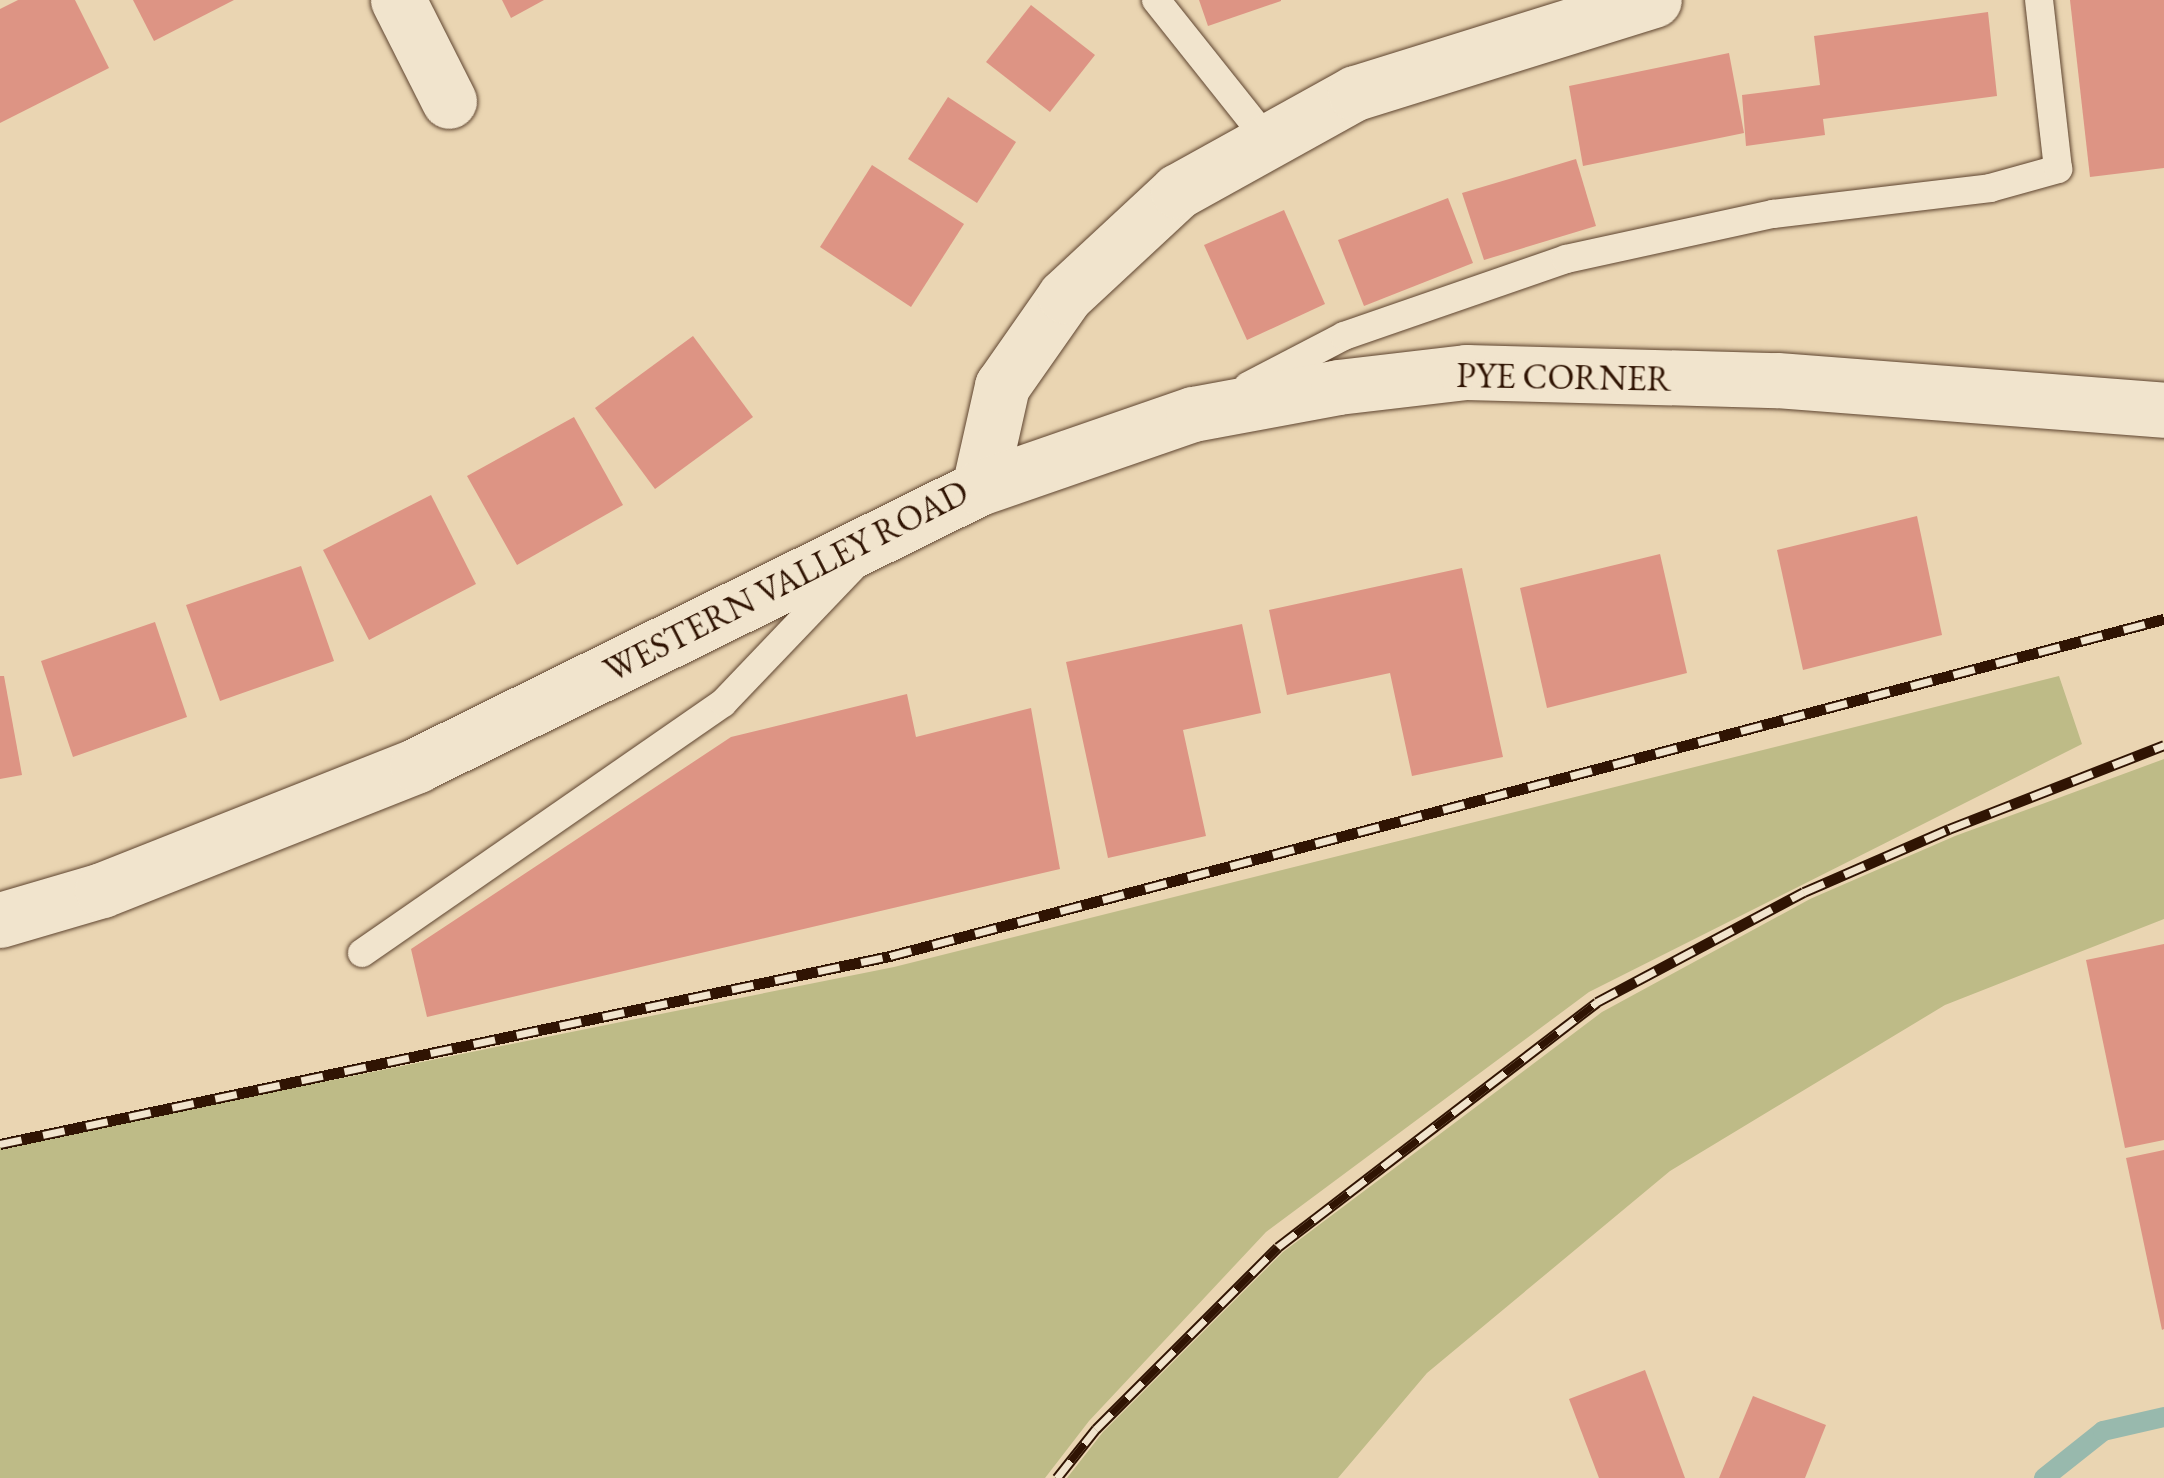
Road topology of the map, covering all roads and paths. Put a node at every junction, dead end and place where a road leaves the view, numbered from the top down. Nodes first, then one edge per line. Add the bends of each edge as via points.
1 (398, 0) edge
2 (1156, 0) edge
3 (1654, 0) edge
4 (2039, 0) edge
5 (449, 101) dead end
6 (1268, 141) junction
7 (2164, 410) edge
8 (1193, 414) junction
9 (979, 488) junction
10 (882, 536) junction
11 (0, 920) edge
12 (362, 953) dead end

1 - 5 street
2 - 6 lane
3 - 6 street, WESTERN VALLEY ROAD via 1354,93
4 - 8 lane via 2058,169 1990,188 1773,214 1566,259 1344,336
6 - 9 street, WESTERN VALLEY ROAD via 1178,190 1065,296 1002,386
7 - 8 street, PYE CORNER via 1778,380 1466,372
8 - 9 street, PYE CORNER
9 - 10 street, WESTERN VALLEY ROAD
10 - 11 street, WESTERN VALLEY ROAD via 417,765 102,890
10 - 12 lane via 722,702

